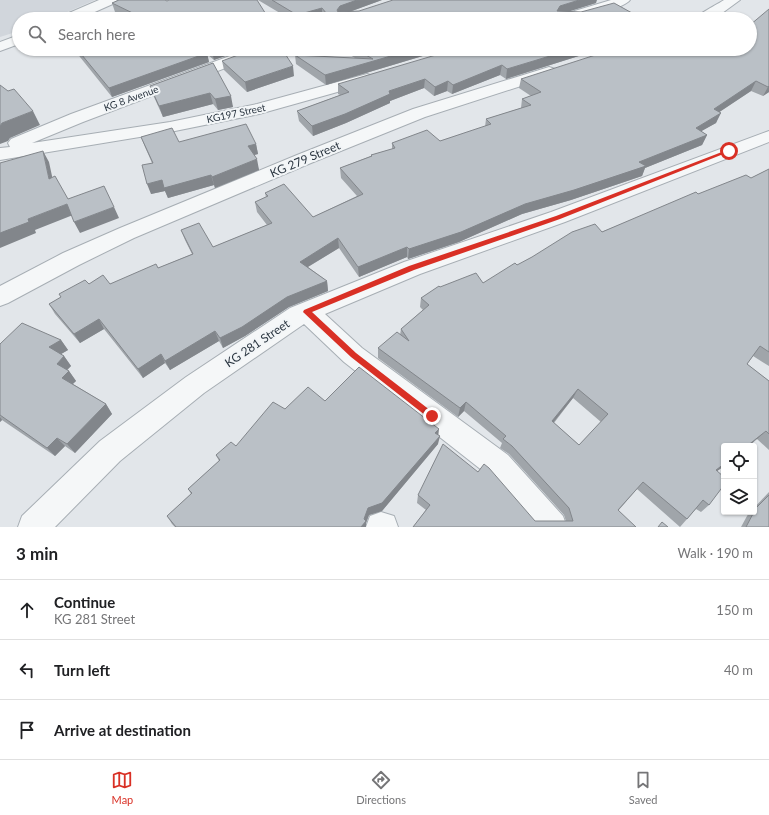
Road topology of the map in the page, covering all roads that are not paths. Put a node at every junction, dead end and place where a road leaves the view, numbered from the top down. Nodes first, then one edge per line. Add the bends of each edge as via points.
1 (110, 0) edge
2 (596, 0) edge
3 (623, 0) edge
4 (733, 0) edge
5 (608, 6) junction
6 (83, 12) edge
7 (587, 12) edge
8 (715, 12) edge
9 (12, 42) edge
10 (0, 47) edge
11 (244, 56) edge
12 (568, 66) edge
13 (384, 74) edge
14 (769, 136) edge
15 (0, 150) edge
16 (0, 154) edge
17 (0, 297) edge
18 (307, 312) junction
19 (38, 526) edge
20 (552, 527) edge

1 - 6 street
2 - 5 street
3 - 5 street
4 - 8 street
5 - 7 street
9 - 10 street
11 - 15 street, KG 8 Avenue via 77,118
12 - 17 street, KG 279 Street via 419,113 304,159 127,233
13 - 16 street, KG197 Street via 229,115
14 - 18 street, KG 281 Street via 558,217 412,268
18 - 19 street, KG 281 Street via 298,315 195,386 110,451
18 - 20 street via 353,355 498,466

